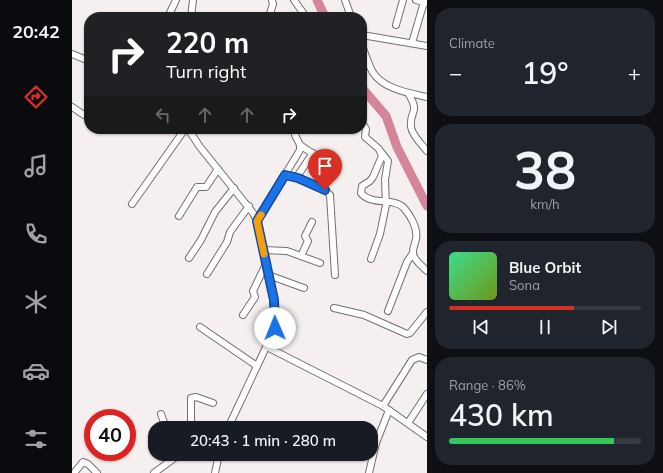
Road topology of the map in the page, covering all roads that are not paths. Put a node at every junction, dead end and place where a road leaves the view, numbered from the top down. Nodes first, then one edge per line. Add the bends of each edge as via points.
1 (176, 0) edge
2 (193, 0) edge
3 (272, 0) edge
4 (294, 0) edge
5 (345, 0) edge
6 (403, 0) edge
7 (416, 0) edge
8 (425, 3) edge
9 (170, 12) edge
10 (192, 12) edge
11 (271, 12) edge
12 (302, 12) edge
13 (349, 12) edge
14 (396, 25) dead end
15 (367, 36) edge
16 (412, 43) junction
17 (427, 46) edge
18 (72, 55) edge
19 (367, 58) edge
20 (84, 60) edge
21 (408, 93) junction
22 (427, 97) edge
23 (72, 106) edge
24 (84, 115) dead end
25 (182, 134) edge
26 (190, 134) edge
27 (295, 134) edge
28 (365, 134) edge
29 (300, 145) junction
30 (381, 152) junction
31 (427, 152) edge
32 (313, 154) junction
33 (332, 167) dead end
34 (218, 169) junction
35 (285, 175) junction
36 (296, 178) junction
37 (234, 188) junction
38 (386, 202) junction
39 (132, 204) dead end
40 (249, 206) junction
41 (179, 216) dead end
42 (257, 221) junction
43 (312, 222) dead end
44 (263, 250) junction
45 (413, 253) junction
46 (301, 256) junction
47 (189, 258) dead end
48 (371, 259) dead end
49 (320, 263) dead end
50 (266, 264) junction
51 (427, 270) edge
52 (206, 274) dead end
53 (268, 275) junction
54 (335, 275) dead end
55 (304, 288) dead end
56 (334, 308) dead end
57 (388, 311) dead end
58 (427, 312) edge
59 (243, 315) dead end
60 (200, 327) dead end
61 (266, 347) junction
62 (427, 360) edge
63 (257, 366) junction
64 (427, 394) edge
65 (213, 403) dead end
66 (383, 406) junction
67 (390, 410) junction
68 (160, 414) dead end
69 (163, 421) edge
70 (191, 421) edge
71 (231, 421) edge
72 (408, 423) junction
73 (427, 437) edge
74 (169, 461) edge
75 (218, 461) edge
76 (74, 473) edge
77 (97, 473) edge
78 (154, 473) edge
79 (215, 473) edge
80 (369, 473) edge

1 - 9 street
2 - 10 street
3 - 11 street
4 - 12 street
5 - 13 street
6 - 14 street
7 - 8 street
8 - 16 street
15 - 16 street
16 - 17 street
18 - 20 street
19 - 21 street via 376,77
21 - 22 street
21 - 31 street via 414,102 415,110 412,129
23 - 24 street
25 - 39 street
26 - 34 street
27 - 29 street
28 - 30 street via 365,137
29 - 32 street
29 - 35 street via 300,150
30 - 38 street via 388,161
30 - 38 street via 382,156 373,177 363,183 360,190 365,197
32 - 33 street
32 - 36 street
34 - 37 street
34 - 41 street via 206,187 197,187
35 - 36 street
35 - 42 street
36 - 54 street via 325,190 330,195
37 - 40 street
37 - 47 street via 215,212
38 - 45 street via 402,206 413,222 416,238
38 - 48 street via 380,234
40 - 42 street
40 - 52 street via 230,232 227,242
42 - 44 street
43 - 46 street via 306,234 308,241
44 - 46 street via 280,250
44 - 50 street
45 - 51 street
45 - 57 street
46 - 49 street
50 - 53 street
50 - 59 street via 253,291 255,297
53 - 55 street
53 - 61 street via 276,316 275,328
56 - 58 street via 364,315 408,334
60 - 63 street
61 - 63 street
61 - 66 street
62 - 66 street via 419,357 412,360
63 - 71 street
64 - 72 street
65 - 70 street via 196,397 191,398
66 - 67 street
67 - 72 street
67 - 80 street via 376,443
68 - 69 street
72 - 73 street
74 - 78 street
75 - 79 street
76 - 77 street via 83,462

